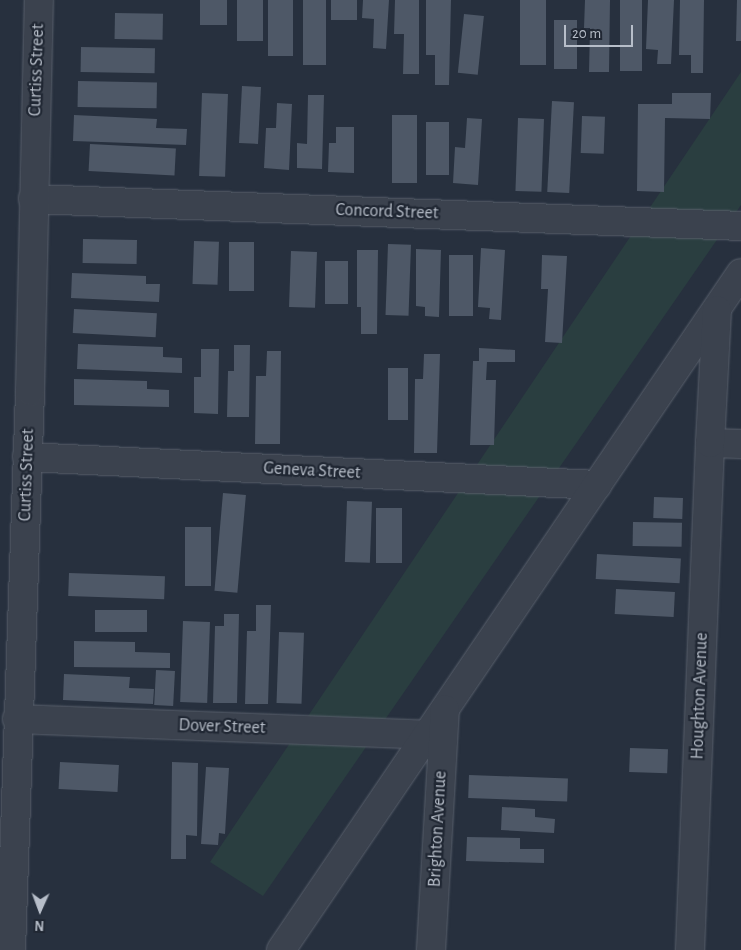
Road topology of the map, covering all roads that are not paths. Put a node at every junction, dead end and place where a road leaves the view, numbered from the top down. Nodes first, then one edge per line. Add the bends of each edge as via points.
1 (39, 0) edge
2 (33, 199) junction
3 (741, 226) edge
4 (741, 273) edge
5 (717, 308) junction
6 (710, 443) junction
7 (741, 444) edge
8 (28, 457) junction
9 (597, 486) junction
10 (445, 708) junction
11 (17, 720) junction
12 (427, 734) junction
13 (11, 950) edge
14 (281, 950) edge
15 (431, 950) edge
16 (690, 950) edge

1 - 2 street, Curtiss Street
2 - 3 street, Concord Street
2 - 8 street, Curtiss Street
4 - 5 street
5 - 6 street, Houghton Avenue
5 - 9 street
6 - 7 street
6 - 16 street, Houghton Avenue
8 - 9 street, Geneva Street
8 - 11 street, Curtiss Street
9 - 10 street
10 - 12 street
10 - 15 street, Brighton Avenue
11 - 12 street, Dover Street
11 - 13 street, Curtiss Street
12 - 14 street

